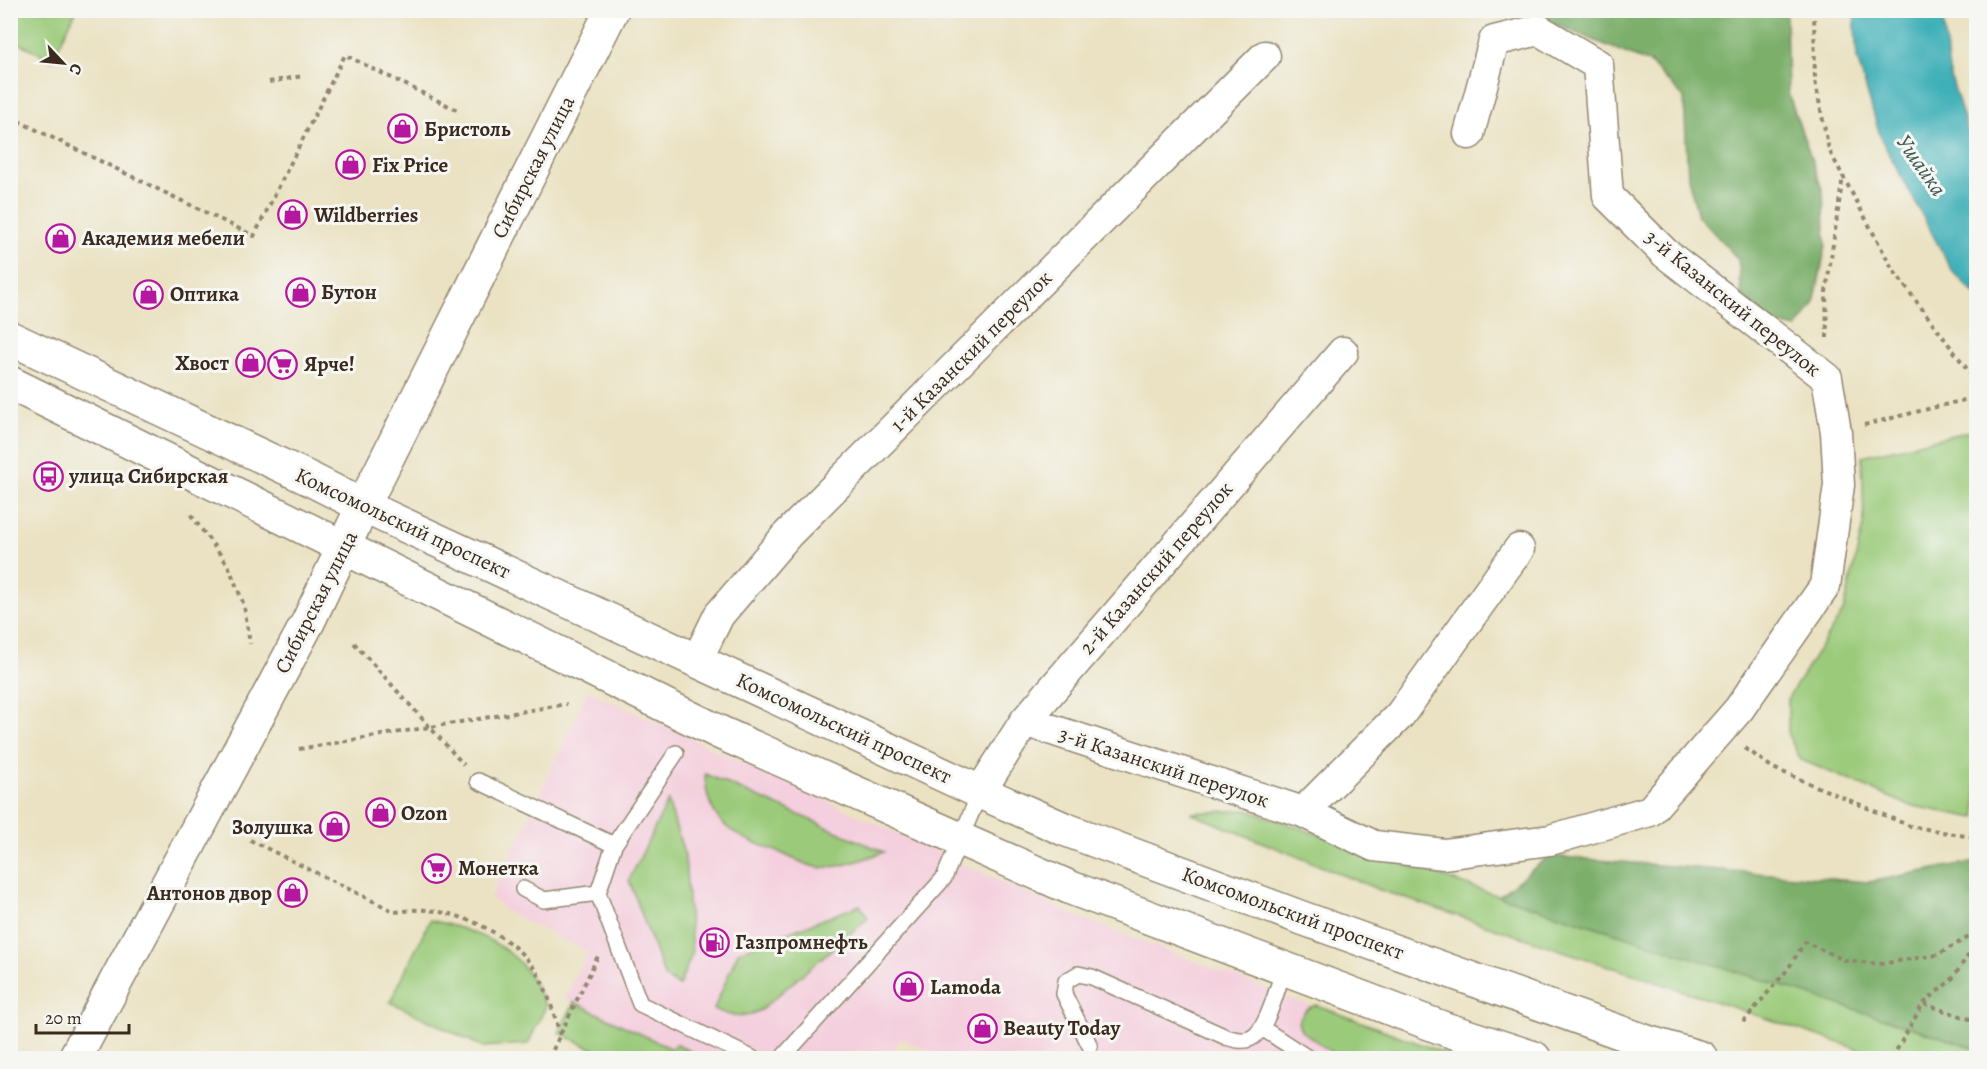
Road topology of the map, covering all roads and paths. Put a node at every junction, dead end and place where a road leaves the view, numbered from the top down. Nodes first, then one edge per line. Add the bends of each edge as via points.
1 (612, 10) edge
2 (1814, 10) edge
3 (1265, 56) dead end
4 (303, 76) dead end
5 (269, 82) dead end
6 (459, 111) dead end
7 (10, 117) edge
8 (1468, 134) dead end
9 (1843, 175) junction
10 (10, 338) edge
11 (1343, 352) dead end
12 (1827, 378) junction
13 (1977, 381) edge
14 (10, 383) edge
15 (1977, 397) edge
16 (1836, 432) junction
17 (363, 506) junction
18 (191, 515) dead end
19 (344, 547) junction
20 (1519, 549) dead end
21 (354, 643) dead end
22 (250, 644) dead end
23 (697, 660) junction
24 (567, 704) dead end
25 (1024, 722) junction
26 (429, 727) junction
27 (1720, 731) junction
28 (299, 749) dead end
29 (675, 753) dead end
30 (478, 781) joint
31 (980, 792) junction
32 (1303, 812) junction
33 (1977, 838) edge
34 (960, 839) junction
35 (250, 840) dead end
36 (614, 845) junction
37 (523, 889) dead end
38 (598, 893) junction
39 (1977, 933) edge
40 (1977, 944) edge
41 (1284, 968) junction
42 (583, 988) dead end
43 (1923, 1004) junction
44 (1977, 1021) edge
45 (1743, 1022) dead end
46 (1263, 1028) junction
47 (560, 1035) junction
48 (1090, 1046) dead end
49 (79, 1057) edge
50 (549, 1059) edge
51 (752, 1059) edge
52 (782, 1059) edge
53 (1308, 1059) edge
54 (1534, 1059) edge
55 (1701, 1059) edge
56 (1892, 1059) edge

1 - 17 main road, Сибирская улица
2 - 9 path via 1815,81 1829,150
3 - 23 street, 1-й Казанский переулок via 788,534 719,615
4 - 5 path
6 - 7 path via 345,55 254,236
8 - 12 street, 3-й Казанский переулок via 1494,41 1539,30 1598,65 1608,196 1665,252
9 - 12 path via 1826,292
9 - 13 path via 1893,270
10 - 17 main road, Комсомольский проспект
11 - 25 street, 2-й Казанский переулок
12 - 16 street, 3-й Казанский переулок
14 - 19 main road
15 - 16 path
16 - 27 street, 3-й Казанский переулок via 1839,485 1825,585
17 - 19 main road, Сибирская улица
17 - 23 main road, Комсомольский проспект
18 - 22 path via 228,565 244,606
19 - 34 main road via 721,733
19 - 49 main road, Сибирская улица
20 - 32 street via 1400,715
21 - 26 path
23 - 31 main road, Комсомольский проспект
24 - 26 path
25 - 31 street, 2-й Казанский переулок
25 - 32 street, 3-й Казанский переулок
26 - 28 path
26 - 30 path
27 - 32 street, 3-й Казанский переулок via 1650,812 1550,840 1444,854 1374,846
27 - 33 path via 1773,768 1910,826
29 - 36 lane
30 - 36 lane
31 - 34 lane
31 - 55 main road, Комсомольский проспект via 1302,918
34 - 41 main road via 1071,888
34 - 52 lane via 944,878
35 - 47 path via 395,912 430,910 454,915 509,942 536,972
36 - 38 lane
37 - 38 lane via 544,900
38 - 51 lane via 640,1004
39 - 45 path via 1937,955 1880,964 1844,960 1805,942 1788,969
40 - 43 path via 1953,979
41 - 46 lane
41 - 54 main road
42 - 47 path
43 - 44 path
43 - 56 path
46 - 48 lane via 1251,1039 1226,1037 1078,974 1066,981 1064,994
46 - 53 lane
47 - 50 path

